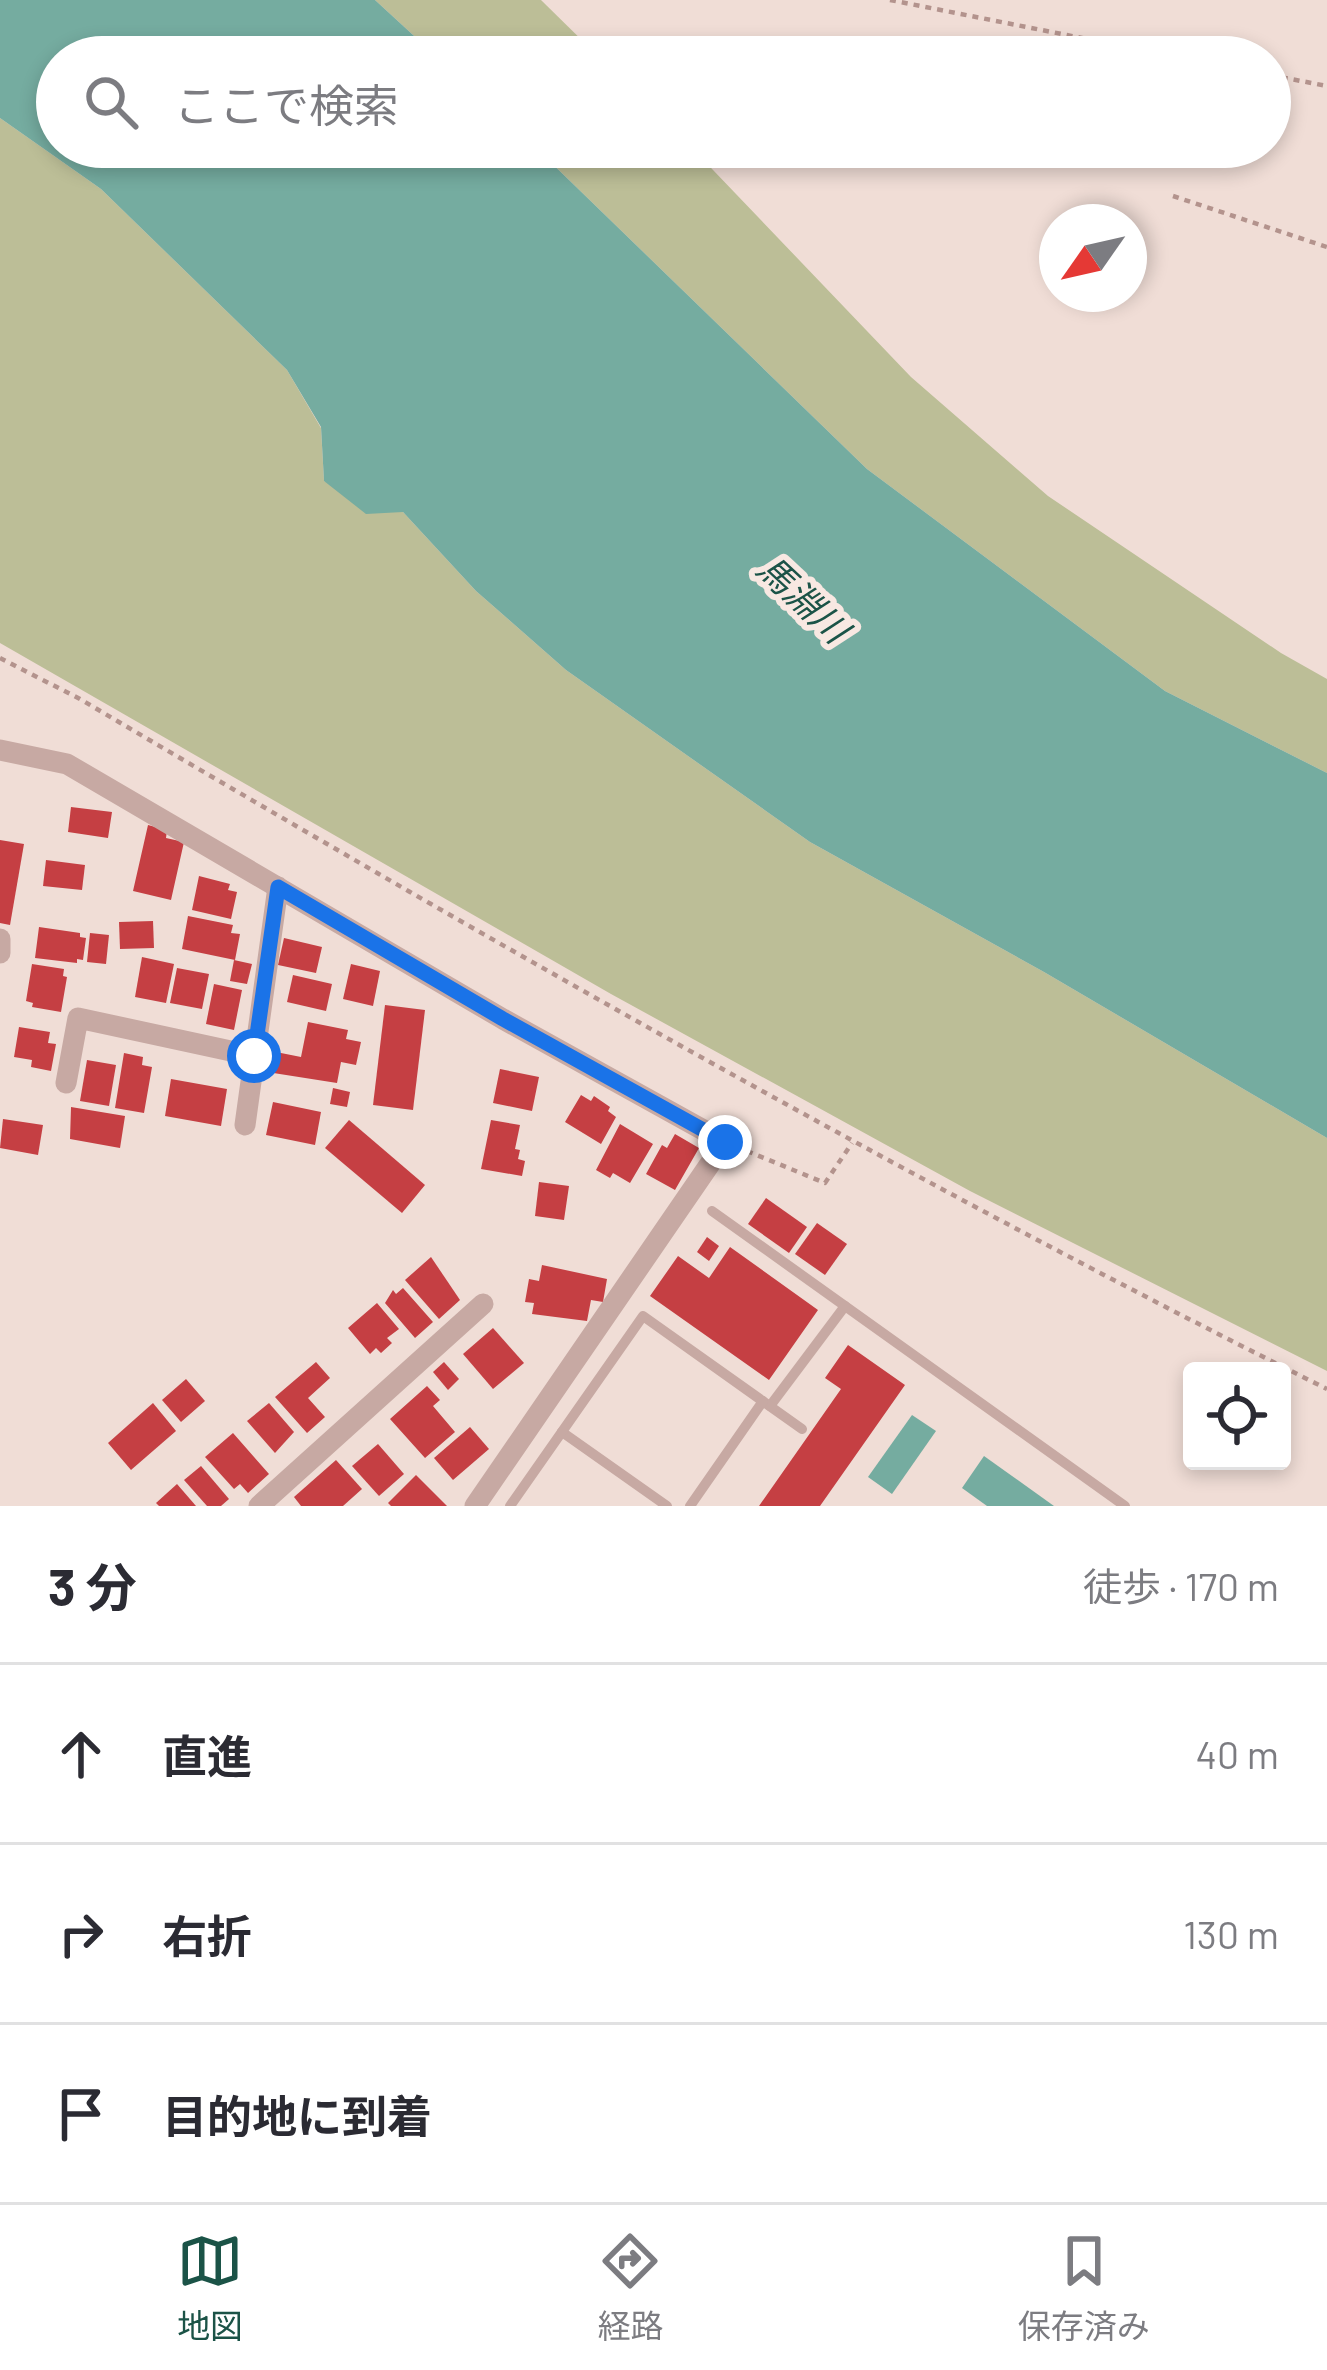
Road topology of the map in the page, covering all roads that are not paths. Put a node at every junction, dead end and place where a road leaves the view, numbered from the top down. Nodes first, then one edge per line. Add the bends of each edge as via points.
1 (0, 750) edge
2 (278, 887) junction
3 (0, 938) edge
4 (0, 953) edge
5 (254, 1056) junction
6 (66, 1083) dead end
7 (245, 1125) dead end
8 (712, 1211) dead end
9 (484, 1304) dead end
10 (845, 1306) junction
11 (766, 1403) junction
12 (802, 1429) dead end
13 (562, 1432) junction
14 (259, 1506) edge
15 (475, 1506) edge
16 (511, 1506) edge
17 (667, 1506) edge
18 (691, 1506) edge
19 (1125, 1506) edge

1 - 2 street via 67,764
2 - 5 street
2 - 15 street via 725,1142
3 - 4 street
5 - 6 street via 78,1018
5 - 7 street
8 - 10 lane
9 - 14 street
10 - 11 lane
10 - 19 lane
11 - 12 lane
11 - 13 lane via 643,1316
11 - 18 lane
13 - 16 lane
13 - 17 lane

